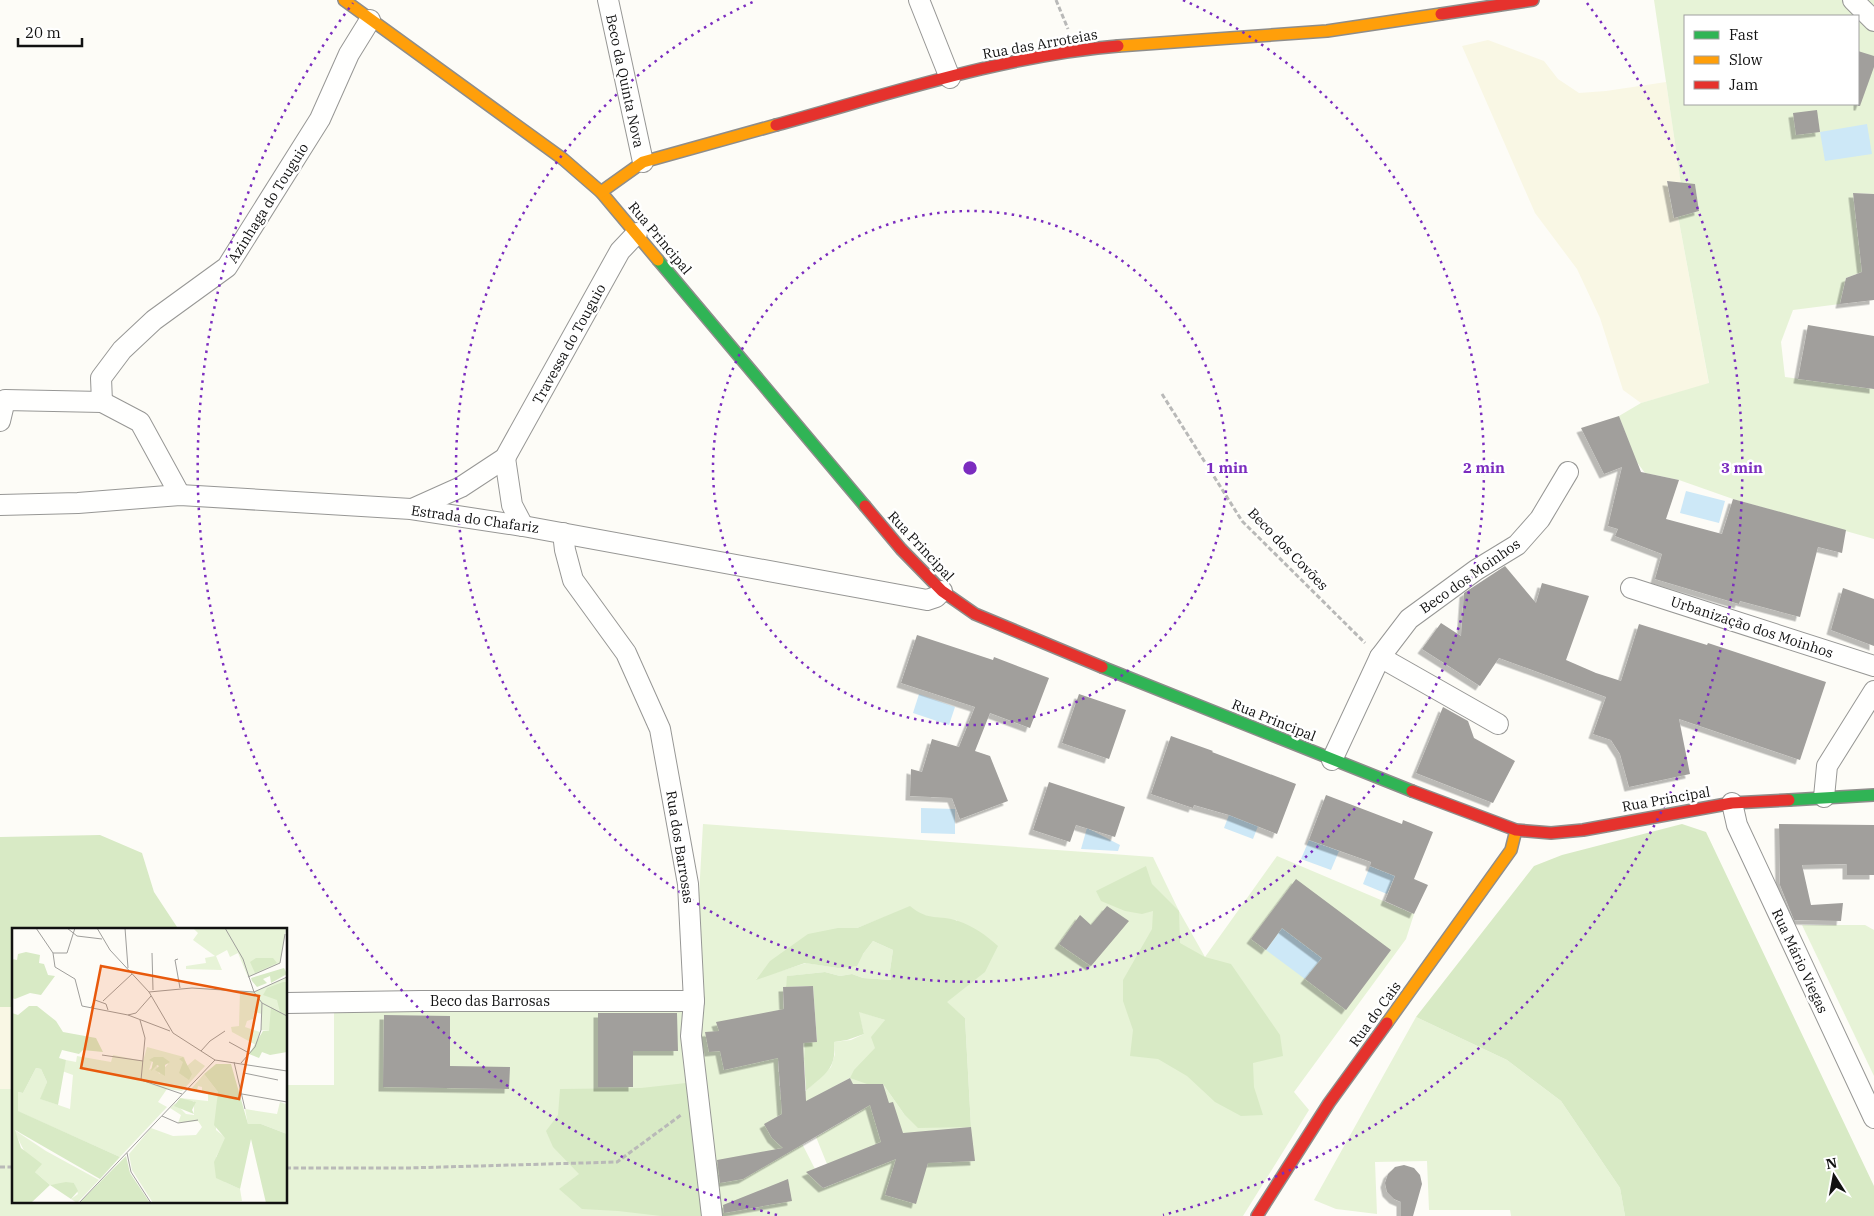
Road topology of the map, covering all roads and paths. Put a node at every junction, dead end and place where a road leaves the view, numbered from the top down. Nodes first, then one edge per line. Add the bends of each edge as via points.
1 (344, 0) edge
2 (608, 0) edge
3 (919, 0) edge
4 (1056, 0) edge
5 (1533, 0) edge
6 (1853, 0) edge
7 (370, 20) junction
8 (1874, 21) edge
9 (1076, 50) junction
10 (950, 78) junction
11 (642, 162) junction
12 (601, 192) junction
13 (636, 233) junction
14 (1162, 394) dead end
15 (102, 402) junction
16 (0, 421) edge
17 (505, 458) junction
18 (1568, 472) dead end
19 (180, 495) junction
20 (0, 505) edge
21 (411, 509) junction
22 (523, 526) junction
23 (564, 533) junction
24 (1631, 588) dead end
25 (942, 592) junction
26 (1380, 657) junction
27 (1874, 666) edge
28 (1874, 691) edge
29 (1498, 724) dead end
30 (1332, 760) junction
31 (1874, 795) edge
32 (1824, 797) junction
33 (1732, 803) junction
34 (1516, 830) junction
35 (694, 1001) junction
36 (288, 1003) edge
37 (698, 1102) junction
38 (1874, 1118) edge
39 (288, 1168) edge
40 (712, 1216) edge
41 (1257, 1216) edge

1 - 7 street, Rua Principal
2 - 11 street, Beco da Quinta Nova
3 - 10 street
4 - 9 path
5 - 9 street, Rua das Arroteias via 1327,31
6 - 8 street
7 - 12 street, Rua Principal via 563,159
7 - 15 street, Azinhaga do Touguio via 349,54 320,119 227,267 154,320 122,350 101,378
9 - 10 street, Rua das Arroteias
10 - 11 street, Rua das Arroteias
11 - 12 street, Rua das Arroteias
12 - 13 street, Rua Principal
13 - 17 street, Travessa do Touguio via 620,251
13 - 25 street, Rua Principal via 901,549
14 - 26 path, Beco dos Covões via 1242,522
15 - 16 street via 5,400
15 - 19 street via 140,422
17 - 21 street, Travessa do Touguio via 460,486
17 - 22 street via 512,505
18 - 26 street, Beco dos Moinhos via 1540,519 1518,545 1476,570 1409,619
19 - 20 street, Estrada do Chafariz
19 - 21 street, Estrada do Chafariz
21 - 22 street, Estrada do Chafariz
22 - 23 street, Estrada do Chafariz
23 - 25 street, Estrada do Chafariz via 927,600
23 - 35 street, Rua dos Barrosas via 573,580 626,653 660,728 688,884
24 - 27 street, Urbanização dos Moinhos
25 - 30 street, Rua Principal via 975,614 1010,630
26 - 29 street
26 - 30 street, Beco dos Moinhos
28 - 32 street via 1827,766
30 - 34 street, Rua Principal
31 - 32 street, Rua Principal
32 - 33 street, Rua Principal
33 - 34 street, Rua Principal via 1583,830 1551,833
33 - 38 street, Rua Mário Viegas via 1736,825
34 - 41 street, Rua do Cais via 1510,850 1329,1103
35 - 36 street, Beco das Barrosas
35 - 37 street, Rua dos Barrosas via 691,1036
37 - 39 path via 617,1162
37 - 40 street, Rua dos Barrosas

